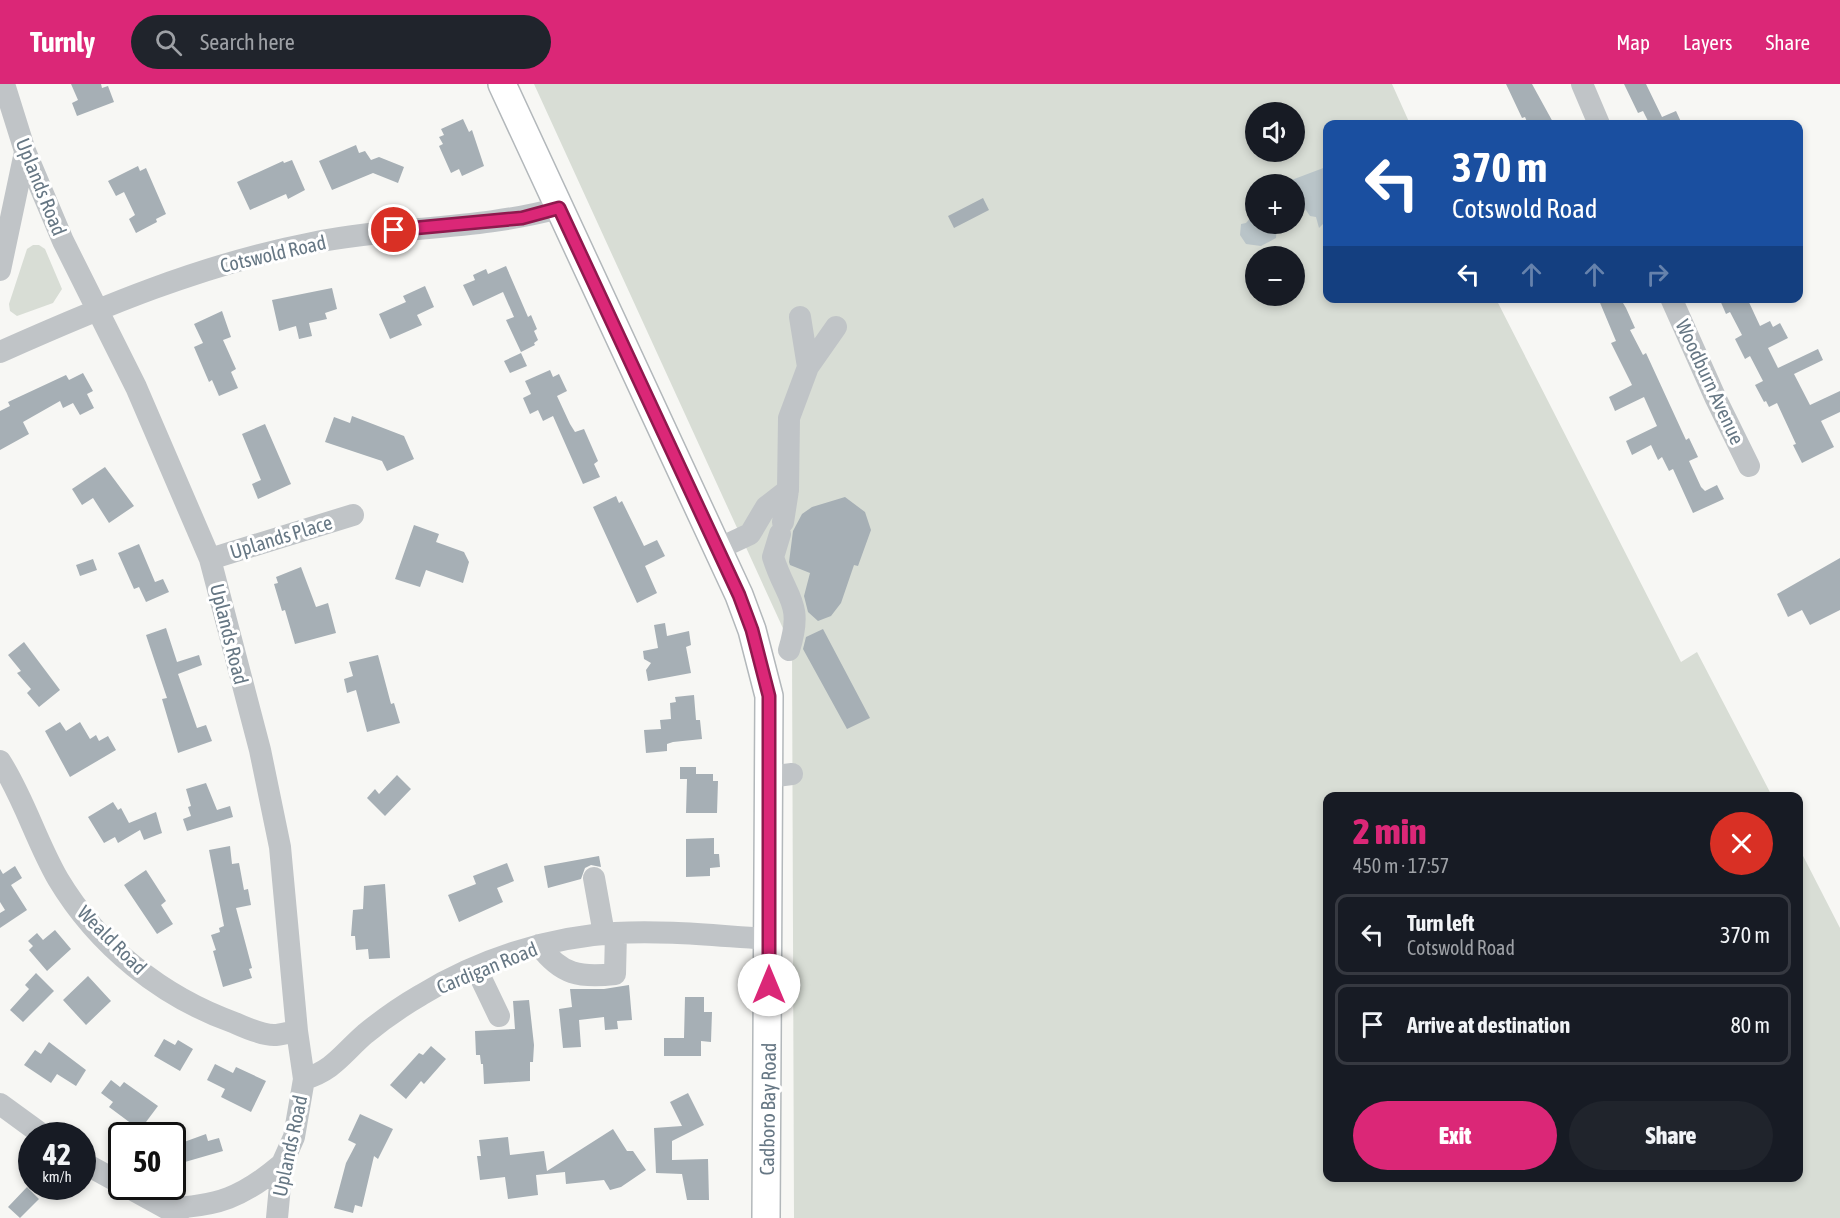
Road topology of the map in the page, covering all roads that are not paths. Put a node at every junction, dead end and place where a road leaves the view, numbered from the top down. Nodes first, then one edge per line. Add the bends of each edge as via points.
1 (4, 84) edge
2 (502, 84) edge
3 (1582, 84) edge
4 (1597, 120) edge
5 (25, 151) junction
6 (559, 208) junction
7 (0, 270) edge
8 (1673, 303) edge
9 (99, 308) junction
10 (800, 317) dead end
11 (836, 327) dead end
12 (0, 352) edge
13 (808, 367) junction
14 (1749, 466) dead end
15 (788, 490) junction
16 (353, 515) dead end
17 (781, 531) junction
18 (750, 534) junction
19 (718, 549) junction
20 (210, 559) junction
21 (760, 659) junction
22 (0, 761) edge
23 (594, 879) dead end
24 (610, 934) junction
25 (770, 939) junction
26 (539, 945) junction
27 (476, 968) junction
28 (499, 1016) dead end
29 (297, 1031) junction
30 (304, 1079) junction
31 (0, 1104) edge
32 (25, 1122) edge
33 (282, 1164) junction
34 (150, 1200) edge
35 (173, 1213) edge
36 (277, 1218) edge
37 (766, 1218) edge

1 - 5 street, Uplands Road
2 - 6 main road, Cadboro Bay Road
3 - 4 street
5 - 7 street
5 - 9 street, Uplands Road via 63,241
6 - 9 street, Cotswold Road via 522,218 415,227 312,243 214,267
6 - 19 main road, Cadboro Bay Road
8 - 14 street, Woodburn Avenue
9 - 12 street, Cotswold Road
9 - 20 street, Uplands Road
10 - 13 street
11 - 13 street
13 - 15 street via 789,418
15 - 17 street
15 - 18 street via 766,507
16 - 20 street, Uplands Place
17 - 18 street via 769,543
17 - 21 street via 772,557 796,612 795,628 790,653
18 - 19 street
19 - 21 main road, Cadboro Bay Road via 746,613
20 - 29 street, Uplands Road via 260,750 280,847
21 - 25 main road, Cadboro Bay Road via 780,775
22 - 29 street, Weald Road via 59,880 89,922 127,960 171,993 220,1018 273,1035
23 - 24 street
24 - 25 street, Cardigan Road
24 - 26 street, Cardigan Road
24 - 26 street via 615,974 591,977 564,970
25 - 37 main road, Cadboro Bay Road
26 - 27 street, Cardigan Road
27 - 28 street
27 - 30 street, Cardigan Road via 421,995 365,1034 322,1074
29 - 30 street, Uplands Road
30 - 33 street, Uplands Road via 294,1137
31 - 32 street
33 - 35 street via 256,1186 223,1202
33 - 36 street, Uplands Road
34 - 35 street

